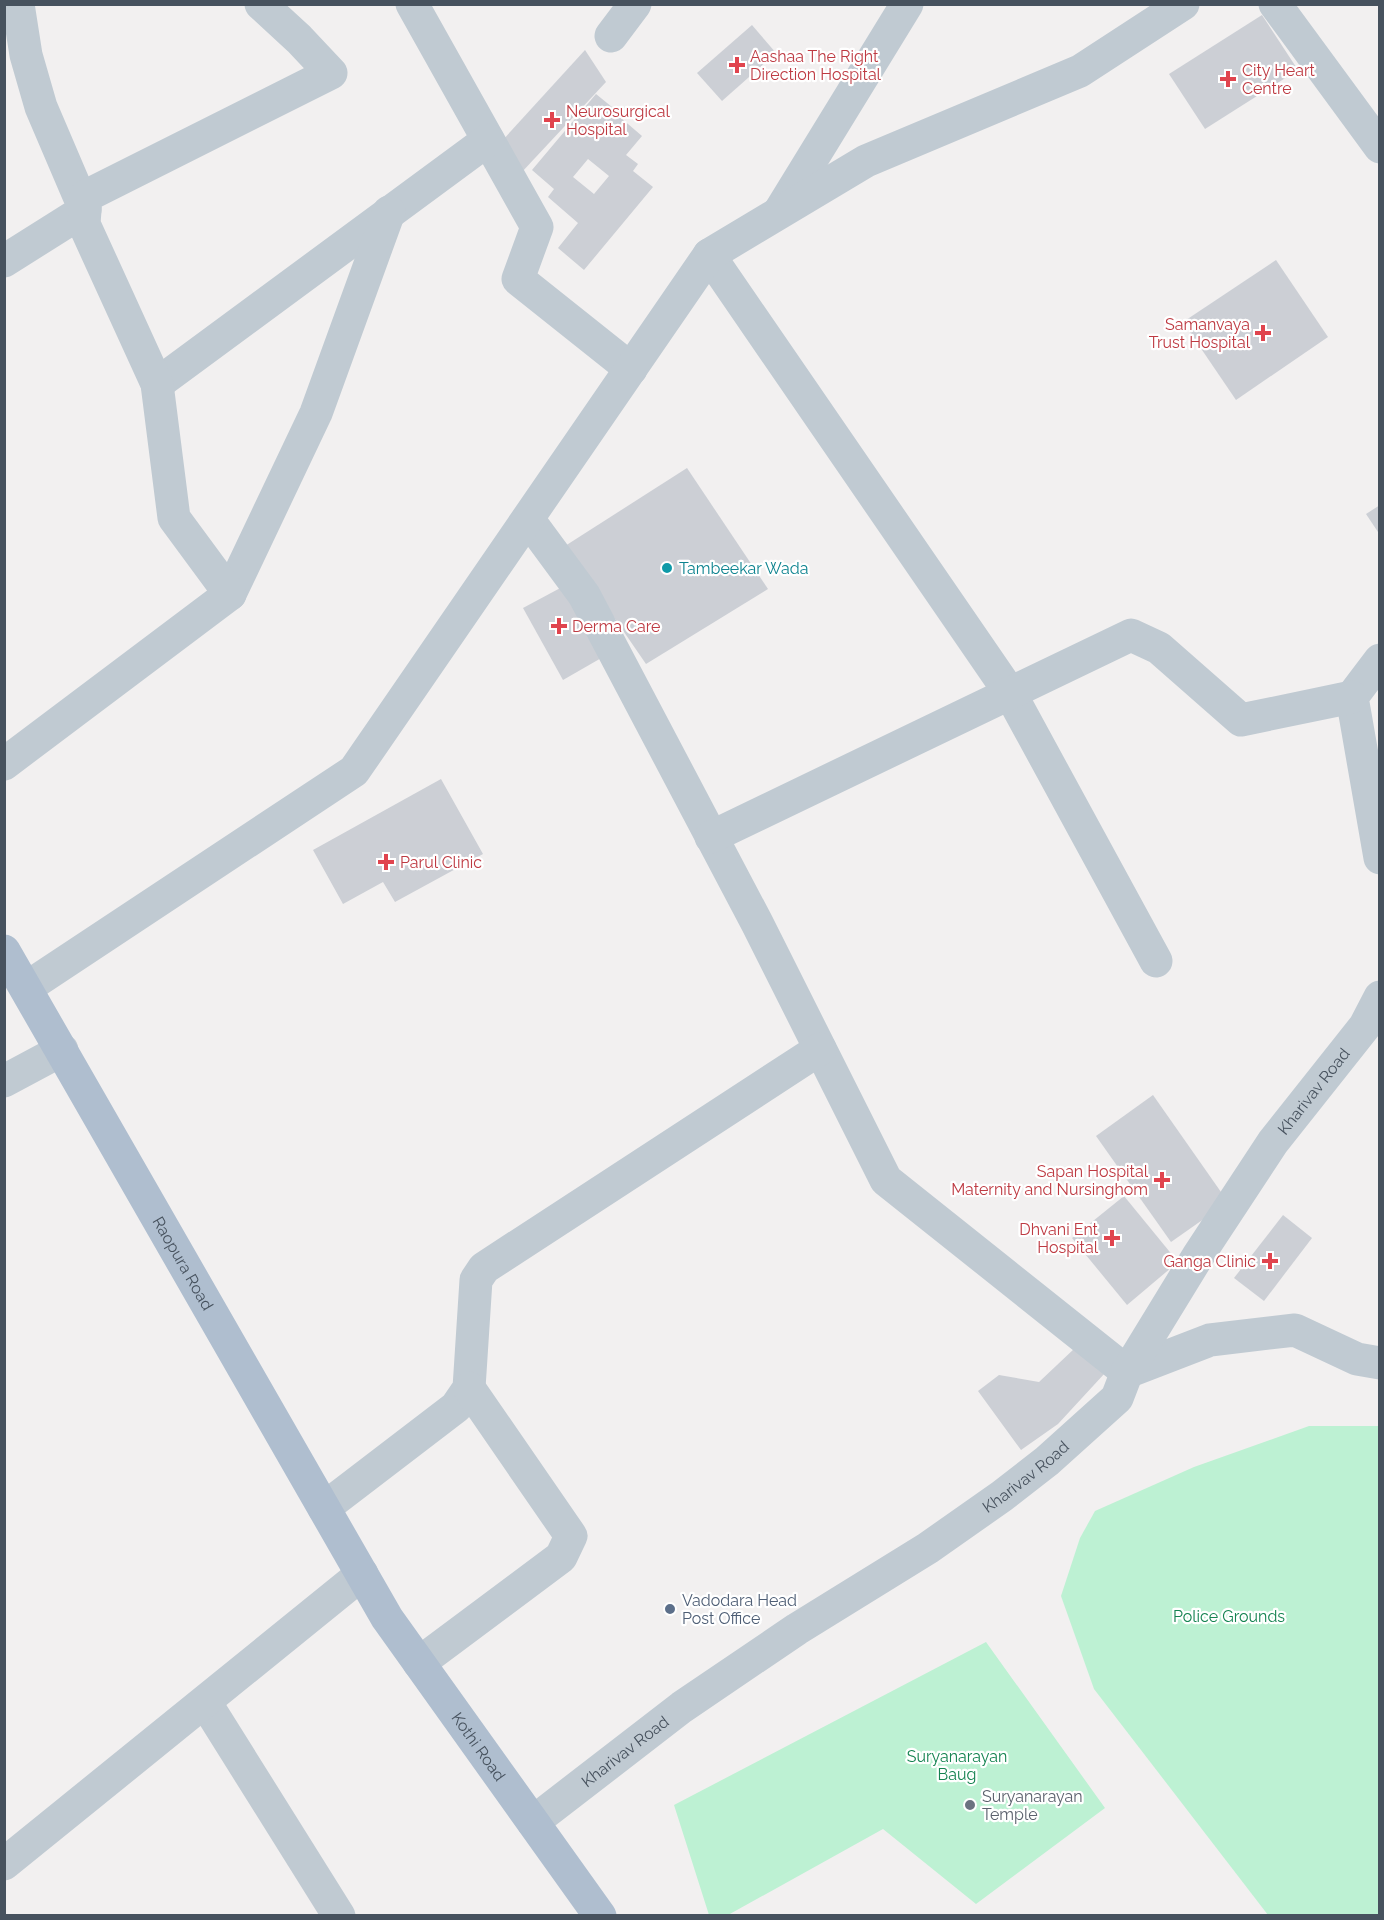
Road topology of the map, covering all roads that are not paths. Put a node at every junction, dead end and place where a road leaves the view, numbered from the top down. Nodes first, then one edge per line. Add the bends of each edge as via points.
1 (18, 4) edge
2 (261, 4) edge
3 (412, 4) edge
4 (635, 4) edge
5 (907, 4) edge
6 (1183, 4) edge
7 (1275, 4) edge
8 (611, 36) dead end
9 (488, 140) junction
10 (1380, 147) edge
11 (85, 210) junction
12 (389, 212) junction
13 (777, 215) junction
14 (709, 255) junction
15 (4, 261) edge
16 (631, 369) junction
17 (157, 384) junction
18 (528, 519) junction
19 (230, 594) junction
20 (1380, 660) edge
21 (1010, 693) junction
22 (1352, 697) junction
23 (4, 764) edge
24 (711, 837) junction
25 (1380, 858) edge
26 (4, 951) edge
27 (1156, 961) dead end
28 (26, 988) junction
29 (1380, 997) edge
30 (62, 1050) junction
31 (820, 1050) junction
32 (4, 1081) edge
33 (1380, 1363) edge
34 (1127, 1372) junction
35 (469, 1388) junction
36 (324, 1508) junction
37 (362, 1574) junction
38 (418, 1663) junction
39 (205, 1702) junction
40 (533, 1822) junction
41 (4, 1864) edge
42 (326, 1910) edge
43 (600, 1916) edge

1 - 11 street via 26,55 41,107
2 - 11 street via 331,73 86,196
3 - 9 street
4 - 8 street
5 - 13 street
6 - 13 street via 1080,71 866,161
7 - 10 street
9 - 12 street
9 - 16 street via 537,227 518,279
11 - 15 street
11 - 17 street via 84,224
12 - 17 street
12 - 19 street via 316,413
13 - 14 street
14 - 16 street
14 - 21 street
16 - 18 street
17 - 19 street via 174,518
18 - 24 street via 584,595
18 - 28 street via 354,771
19 - 23 street
20 - 22 street
21 - 22 street via 1131,634 1159,648 1241,720
21 - 24 street
21 - 27 street
22 - 25 street
24 - 31 street
26 - 28 main road, Raopura Road
28 - 30 main road, Raopura Road
29 - 34 street, Kharivav Road via 1365,1026 1273,1142
30 - 32 street
30 - 36 main road, Raopura Road
31 - 34 street via 886,1180
31 - 35 street via 484,1268 476,1280
33 - 34 street via 1357,1359 1295,1330 1210,1340
34 - 40 street, Kharivav Road via 1117,1398 1002,1496 682,1707
35 - 36 street via 456,1407
35 - 38 street via 571,1536 561,1557
36 - 37 main road, Raopura Road
37 - 38 main road, Kothi Road
37 - 39 street
38 - 40 main road, Kothi Road
39 - 41 street
39 - 42 street
40 - 43 main road, Kothi Road

